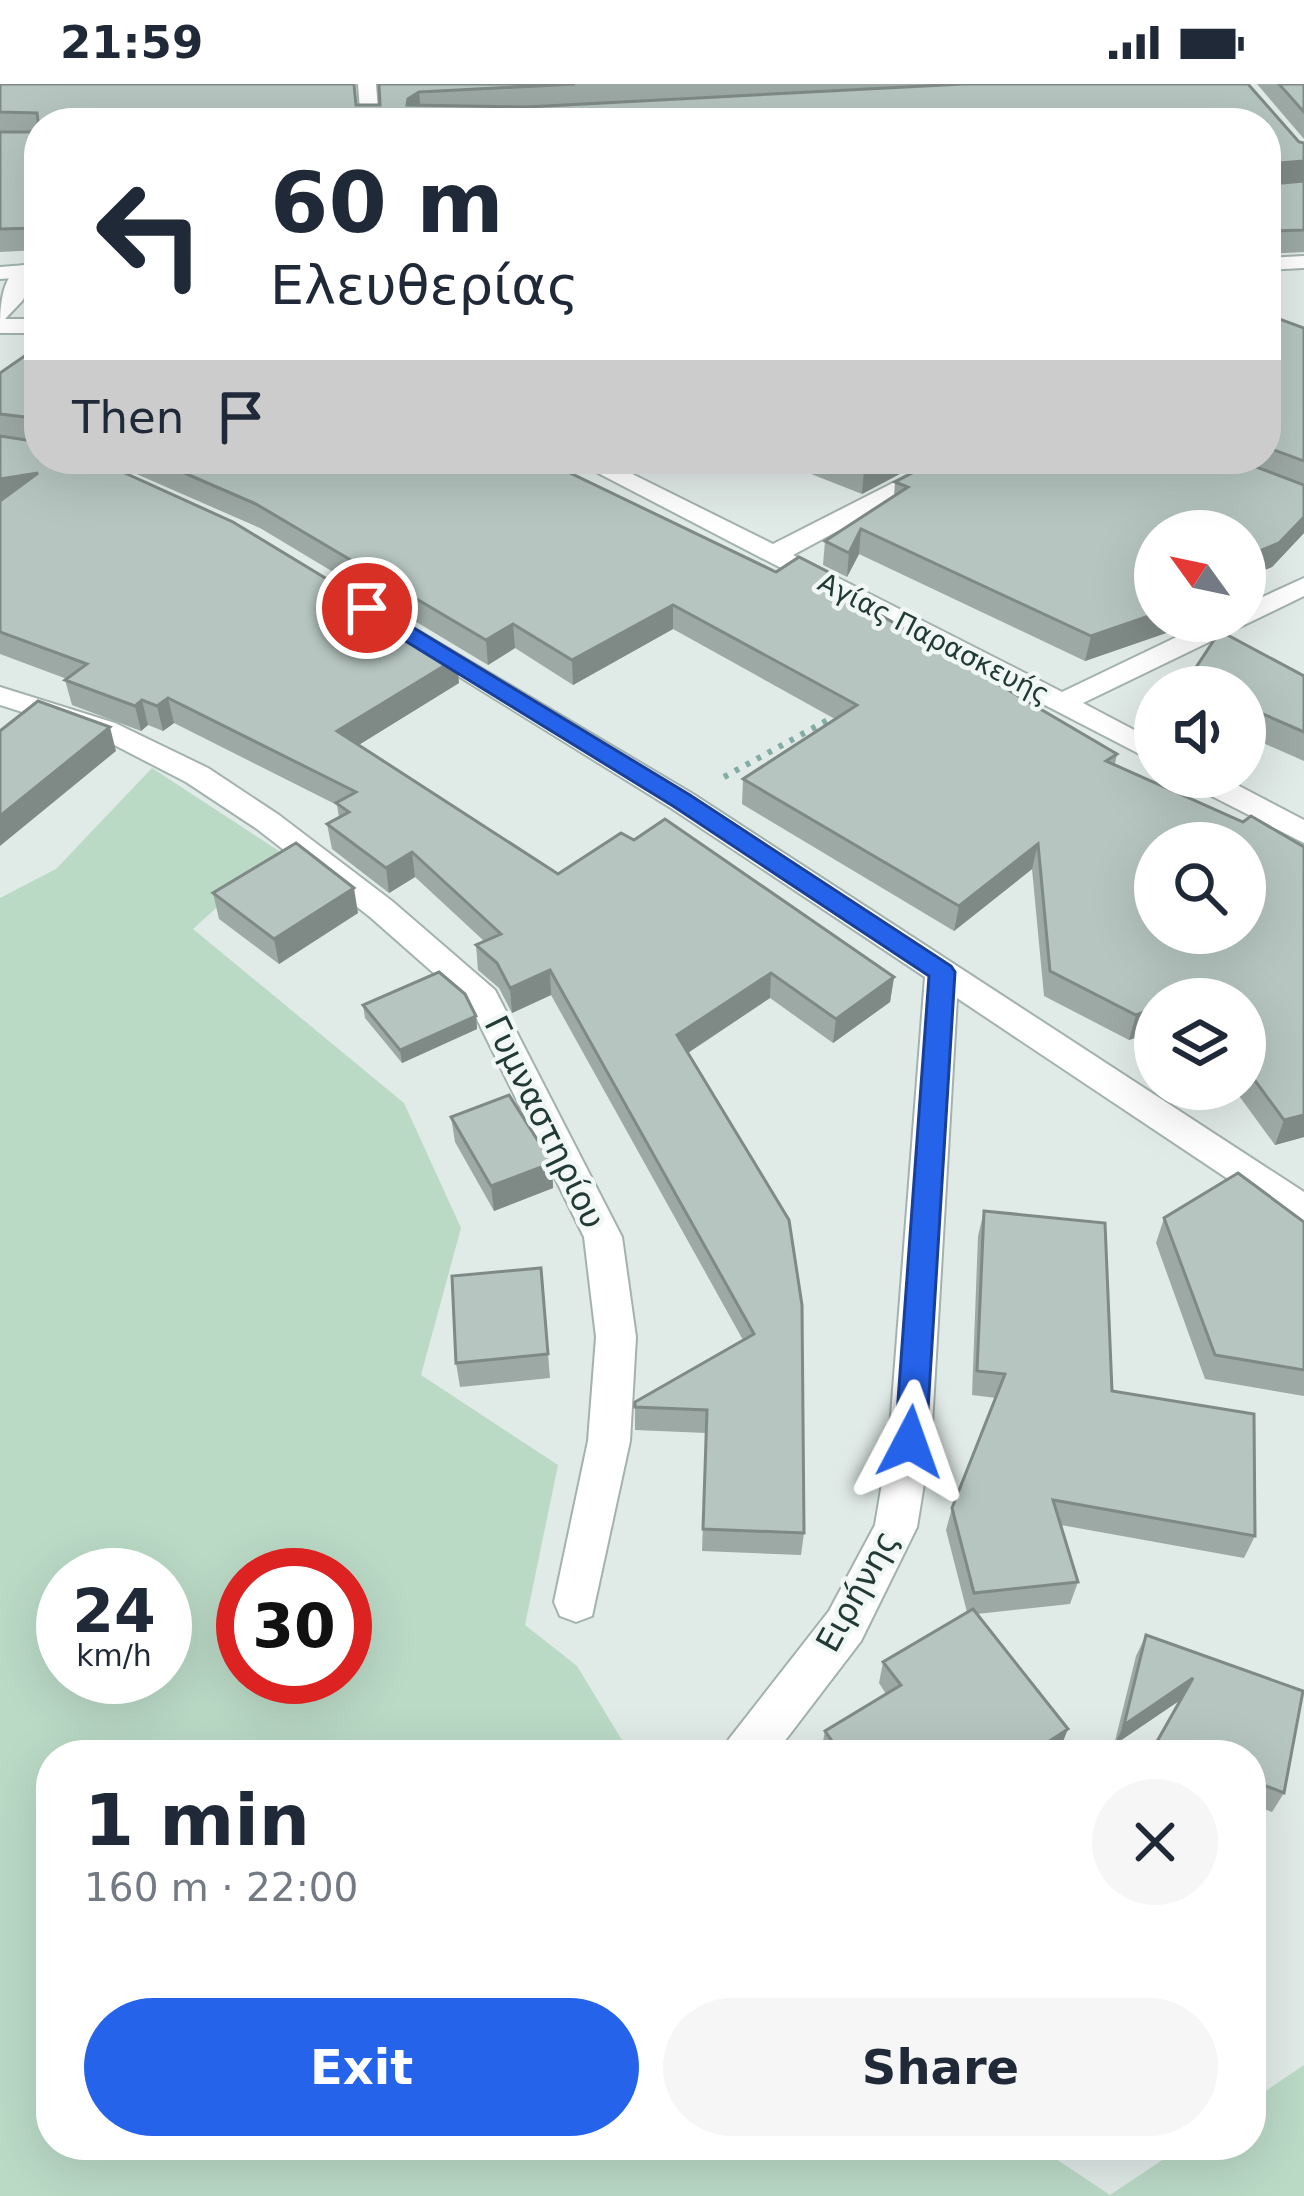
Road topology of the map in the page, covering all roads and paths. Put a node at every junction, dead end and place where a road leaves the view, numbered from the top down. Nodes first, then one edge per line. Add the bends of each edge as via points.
1 (21, 271) edge
2 (0, 314) edge
3 (613, 474) edge
4 (930, 474) edge
5 (772, 555) junction
6 (1304, 586) edge
7 (1266, 604) edge
8 (387, 620) edge
9 (1188, 642) edge
10 (0, 696) edge
11 (1061, 703) junction
12 (841, 714) edge
13 (1134, 742) edge
14 (1238, 798) edge
15 (682, 800) junction
16 (1304, 833) edge
17 (942, 972) junction
18 (1304, 1211) edge
19 (576, 1602) dead end
20 (757, 1740) edge

1 - 2 street
3 - 5 street, Αγίας Παρασκευής
4 - 5 street
5 - 11 street, Αγίας Παρασκευής
6 - 7 street
8 - 15 street
9 - 11 street
10 - 19 street, Γυμναστηρίου via 105,729 197,775 381,909 483,998 603,1237 616,1337 609,1441
11 - 13 street, Αγίας Παρασκευής
12 - 15 path
14 - 16 street
15 - 17 street
17 - 18 street
17 - 20 street, Ειρήνης via 910,1442 896,1527 844,1626

